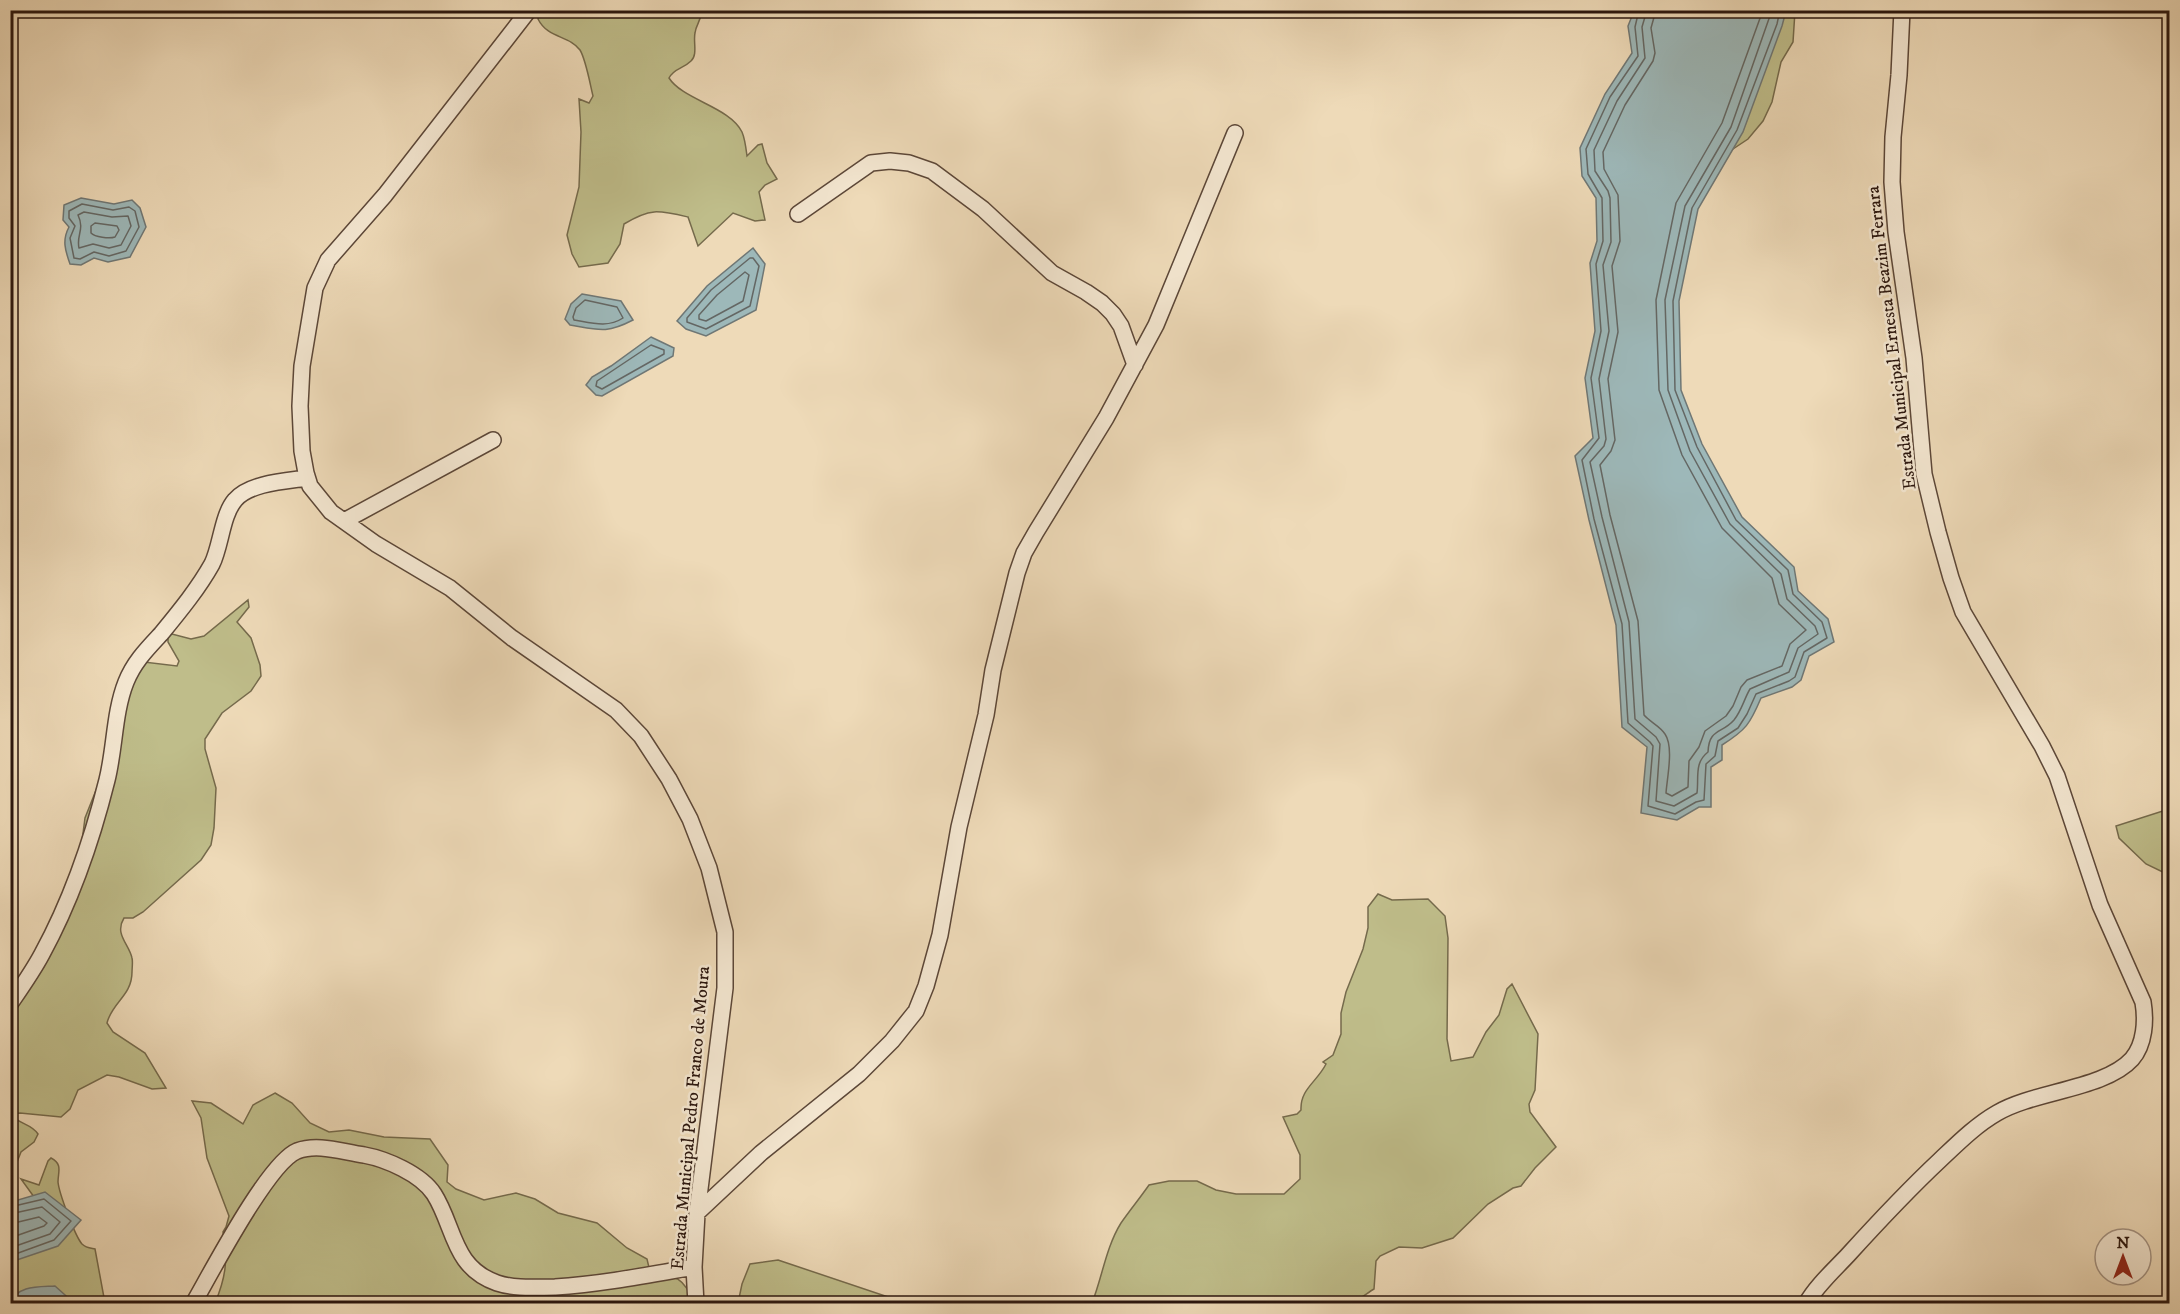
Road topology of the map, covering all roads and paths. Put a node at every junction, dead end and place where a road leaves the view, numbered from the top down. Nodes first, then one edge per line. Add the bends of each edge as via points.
1 (530, 10) edge
2 (1902, 10) edge
3 (1235, 133) dead end
4 (798, 214) dead end
5 (1136, 364) junction
6 (493, 440) dead end
7 (308, 478) junction
8 (344, 521) junction
9 (10, 1004) edge
10 (697, 1213) junction
11 (694, 1267) junction
12 (193, 1304) edge
13 (696, 1304) edge
14 (1806, 1304) edge

1 - 7 street, Estrada Municipal Pedro Franco de Moura via 406,169 328,260 315,288 302,366 300,406
2 - 14 street, Estrada Municipal Ernesta Beazim Ferrara via 1892,182 1924,474 1938,532 1963,612 2057,776 2100,905 2143,1002 2145,1016 2133,1058 2121,1068 2094,1081 2042,1094 1997,1113 1960,1141 1909,1190
3 - 5 street
4 - 5 street via 871,163 899,162 933,171 983,209 1052,273 1086,291 1108,309 1124,333
5 - 10 street via 1024,553 1017,573 993,670 940,935 916,1011 859,1074 761,1153
6 - 8 street
7 - 8 street, Estrada Municipal Pedro Franco de Moura via 331,512
7 - 9 street via 269,484 244,492 234,500 212,564 186,603 136,661 125,684 112,763 94,832 42,955
8 - 10 street, Estrada Municipal Pedro Franco de Moura via 450,588 512,638 616,711 641,736 690,819 709,868 725,932 725,988
10 - 11 street, Estrada Municipal Pedro Franco de Moura
11 - 12 street via 596,1284 531,1288 497,1283 463,1259 433,1193 411,1173 370,1156 313,1147 294,1152 278,1166 252,1202
11 - 13 street, Estrada Municipal Pedro Franco de Moura

